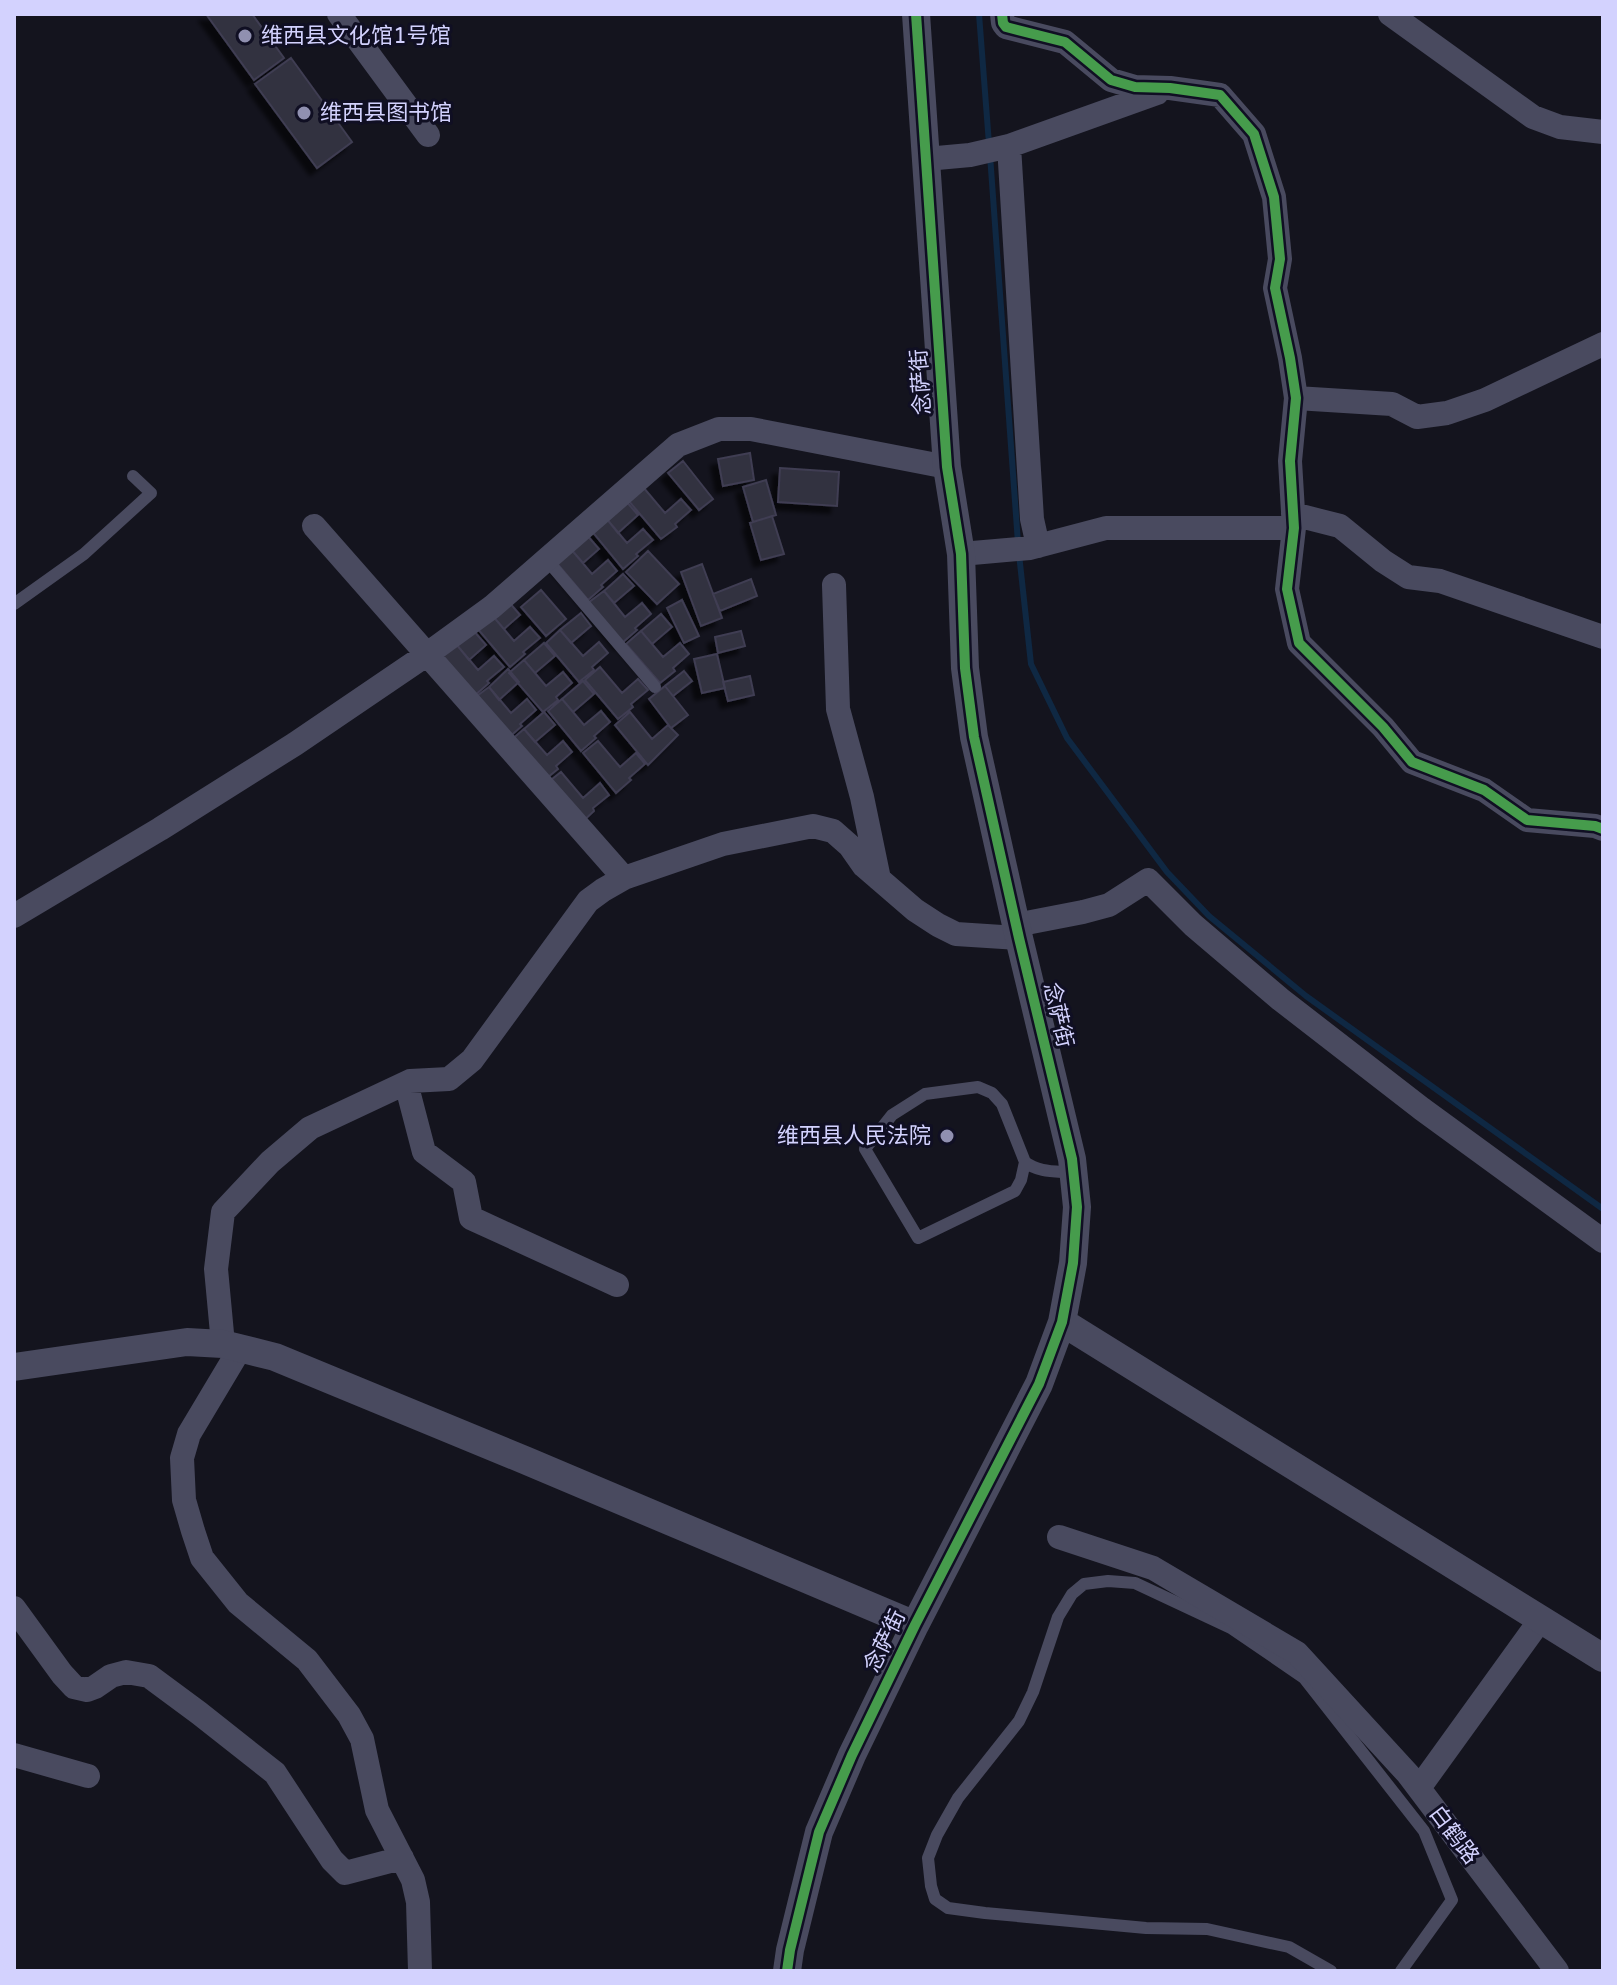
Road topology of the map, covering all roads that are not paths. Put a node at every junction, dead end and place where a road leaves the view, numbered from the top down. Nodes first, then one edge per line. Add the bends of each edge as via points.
1 (339, 14) edge
2 (916, 14) edge
3 (1002, 14) edge
4 (1390, 14) edge
5 (1170, 88) junction
6 (1603, 132) edge
7 (428, 135) dead end
8 (1004, 147) junction
9 (926, 159) junction
10 (1603, 344) edge
11 (1296, 398) junction
12 (947, 467) junction
13 (133, 476) dead end
14 (1294, 521) junction
15 (314, 526) dead end
16 (1025, 548) junction
17 (961, 554) junction
18 (546, 559) junction
19 (834, 585) dead end
20 (14, 604) edge
21 (1603, 637) edge
22 (426, 655) junction
23 (655, 687) dead end
24 (1603, 829) edge
25 (624, 878) junction
26 (879, 879) junction
27 (14, 916) edge
28 (1017, 931) junction
29 (406, 1083) junction
30 (1025, 1162) junction
31 (1074, 1173) junction
32 (1603, 1241) edge
33 (617, 1285) dead end
34 (1062, 1322) junction
35 (232, 1346) junction
36 (14, 1367) edge
37 (1059, 1537) dead end
38 (14, 1608) edge
39 (1541, 1619) junction
40 (915, 1625) junction
41 (1603, 1658) edge
42 (14, 1755) edge
43 (88, 1776) dead end
44 (1419, 1788) junction
45 (402, 1858) junction
46 (420, 1971) edge
47 (787, 1971) edge
48 (1331, 1971) edge
49 (1401, 1971) edge
50 (1557, 1971) edge

1 - 7 street
2 - 9 street, 念萨街
3 - 5 street via 1006,27 1065,42 1111,80
4 - 6 street via 1533,117 1560,127
5 - 8 street
5 - 11 street via 1220,95 1254,134 1274,197 1280,259 1275,288
8 - 9 street
8 - 16 street via 1032,519
9 - 12 street, 念萨街
10 - 11 street via 1447,413 1417,417 1392,404
11 - 14 street via 1290,461
12 - 17 street, 念萨街
12 - 18 street via 751,429 719,429 678,445
13 - 20 lane via 151,493 84,554
14 - 16 street via 1106,528
14 - 21 street via 1340,526 1408,577 1440,581
14 - 24 street via 1287,589 1299,643 1412,762 1484,790 1527,820
15 - 22 street
16 - 17 street
17 - 28 street, 念萨街 via 965,668 974,737
18 - 22 street
18 - 23 lane
19 - 26 street via 838,709
22 - 25 street
22 - 27 street via 255,769
25 - 26 street via 723,844 813,826 833,831
25 - 29 street via 588,901 472,1060 449,1079
26 - 28 street via 915,910 956,934
28 - 31 street, 念萨街
28 - 32 street via 1109,905 1148,880 1280,999
29 - 33 street via 424,1152 464,1182 471,1218
29 - 35 street via 310,1128 223,1212 216,1269
30 - 30 lane via 1015,1191 918,1238 865,1149 892,1115 925,1094 978,1087 1002,1104
30 - 31 lane via 1033,1168
31 - 34 street, 念萨街 via 1073,1263
34 - 39 street
34 - 40 street, 念萨街 via 1039,1384
35 - 36 street via 187,1342
35 - 40 street via 275,1357
35 - 45 street via 182,1458 184,1500 193,1531 202,1558 238,1603 307,1660 349,1715 362,1739 377,1810
37 - 44 street via 1153,1568 1297,1653
38 - 45 street via 74,1687 87,1690 126,1672 149,1676 275,1773 345,1873
39 - 41 street
39 - 44 street, 白鹤路
40 - 47 street, 念萨街 via 819,1832
42 - 43 street
44 - 50 street, 白鹤路
45 - 46 street via 418,1902
48 - 49 lane via 1289,1947 1207,1929 985,1913 948,1908 935,1899 928,1858 937,1835 958,1798 1019,1721 1058,1617 1084,1584 1135,1583 1231,1628 1304,1678 1424,1831 1452,1900

